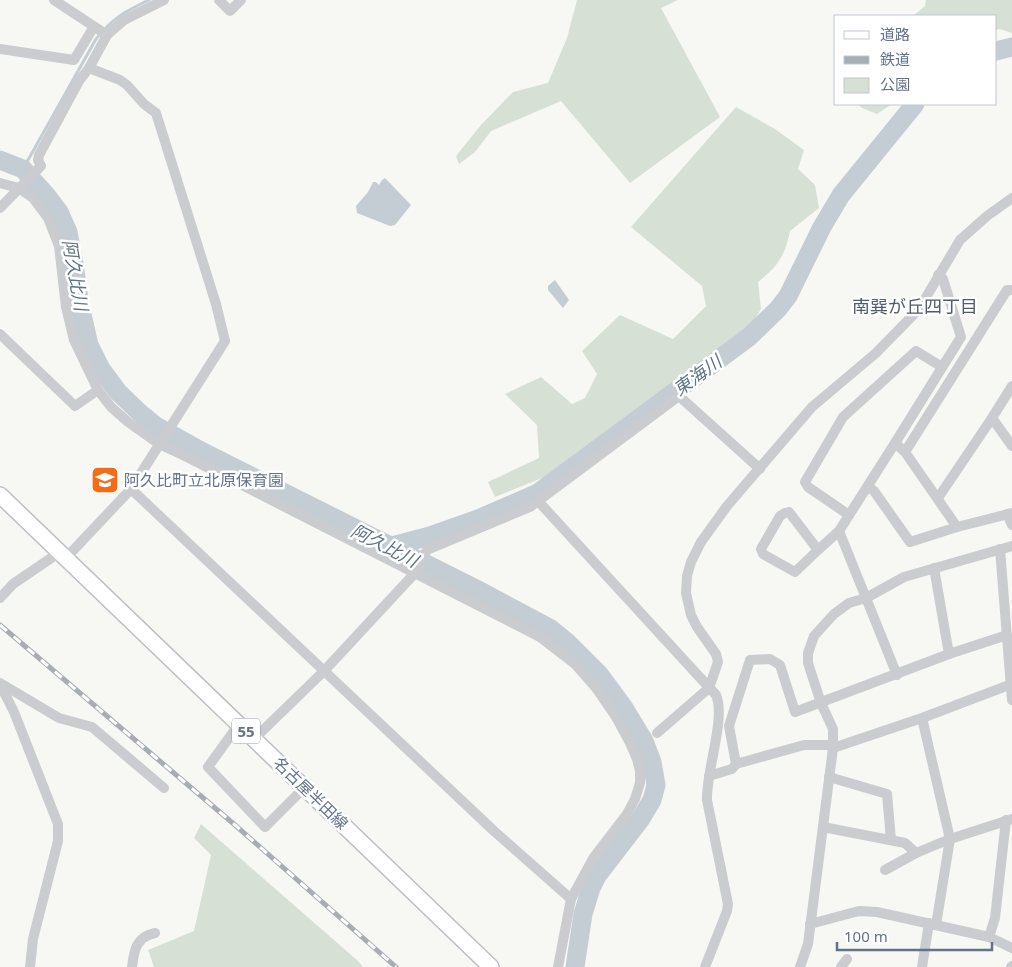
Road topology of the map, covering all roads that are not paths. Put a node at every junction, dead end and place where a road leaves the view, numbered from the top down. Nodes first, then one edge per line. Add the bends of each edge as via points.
1 (54, 0) edge
2 (164, 0) edge
3 (219, 0) edge
4 (241, 0) edge
5 (95, 28) junction
6 (106, 35) junction
7 (0, 49) edge
8 (89, 68) junction
9 (0, 182) edge
10 (19, 188) junction
11 (1012, 198) edge
12 (0, 208) edge
13 (938, 275) junction
14 (1012, 290) edge
15 (0, 334) edge
16 (942, 367) junction
17 (1012, 386) edge
18 (98, 390) junction
19 (992, 418) junction
20 (895, 443) junction
21 (159, 444) junction
22 (1012, 446) edge
23 (905, 452) junction
24 (760, 469) junction
25 (868, 486) junction
26 (131, 489) junction
27 (0, 495) edge
28 (938, 498) junction
29 (538, 501) junction
30 (1010, 513) edge
31 (849, 515) junction
32 (1012, 525) edge
33 (957, 527) junction
34 (839, 531) junction
35 (1012, 546) edge
36 (1000, 549) junction
37 (818, 550) junction
38 (63, 555) junction
39 (934, 568) junction
40 (415, 573) junction
41 (0, 598) edge
42 (866, 598) junction
43 (1007, 635) junction
44 (949, 654) junction
45 (324, 671) junction
46 (897, 674) junction
47 (0, 683) edge
48 (1011, 684) edge
49 (709, 688) junction
50 (1012, 700) edge
51 (821, 703) junction
52 (922, 718) junction
53 (239, 724) junction
54 (657, 733) dead end
55 (254, 739) junction
56 (833, 747) junction
57 (736, 764) junction
58 (709, 776) junction
59 (829, 777) junction
60 (305, 787) junction
61 (164, 788) dead end
62 (1009, 819) edge
63 (823, 827) junction
64 (950, 839) junction
65 (891, 840) junction
66 (916, 853) junction
67 (885, 870) dead end
68 (571, 899) junction
69 (810, 924) junction
70 (933, 924) junction
71 (155, 933) dead end
72 (989, 937) junction
73 (1012, 948) edge
74 (30, 967) edge
75 (132, 967) edge
76 (491, 967) edge
77 (558, 967) edge
78 (705, 967) edge
79 (800, 967) edge
80 (922, 967) edge

1 - 5 street
2 - 6 street via 124,20
3 - 4 street via 230,11
5 - 6 street
5 - 7 street via 74,60
6 - 8 street
8 - 10 street via 39,154 41,166
8 - 21 street via 127,84 156,113 224,330 225,341
9 - 10 street
10 - 12 street
10 - 18 street via 40,206 54,232 72,331
11 - 13 street via 960,240
13 - 16 street via 943,279 961,337
13 - 24 street via 919,308 876,353 812,407
14 - 23 street via 1007,290
15 - 18 street via 75,406
16 - 20 street
16 - 31 street via 916,351 843,417 804,482
17 - 19 street
18 - 21 street via 111,407
19 - 22 street
19 - 28 street
20 - 23 street
20 - 25 street
21 - 26 street
21 - 40 street
23 - 28 street
24 - 29 street via 679,396
24 - 49 street via 701,542 687,576 686,593 691,615 718,662
25 - 31 street
25 - 33 street via 910,542
26 - 38 street
26 - 45 street
27 - 38 main road, 名古屋半田線 / 55
28 - 33 street
29 - 40 street via 427,550
29 - 49 street
30 - 32 street
30 - 33 street
31 - 34 street
34 - 37 street
34 - 42 street
35 - 36 street
36 - 39 street
36 - 43 street
37 - 37 street via 789,512 780,516 760,549 763,554 795,572
38 - 41 street via 13,584
38 - 53 main road, 名古屋半田線 / 55
39 - 42 street via 904,578
39 - 44 street
40 - 45 street
40 - 68 street via 527,630 575,664 616,717 638,759 640,784 635,799 594,857
42 - 46 street
42 - 51 street via 849,603 834,614 810,645 808,663
43 - 44 street
43 - 48 street
44 - 46 street
45 - 55 street
45 - 68 street
46 - 51 street
47 - 61 street via 59,718 92,727
47 - 74 street via 58,824 58,841 33,939
48 - 50 street
48 - 52 street
49 - 54 street
49 - 58 street via 719,701
51 - 56 street via 833,729
51 - 57 street via 795,712 780,665 770,659 750,660 729,726
52 - 56 street
52 - 64 street
53 - 55 main road, 名古屋半田線 / 55
53 - 60 street via 208,767 265,827
55 - 60 main road, 名古屋半田線 / 55
56 - 57 street via 804,745
56 - 59 street
57 - 58 street via 732,769
58 - 78 street via 707,800 728,911
59 - 63 street
59 - 65 street via 888,794
60 - 76 main road, 名古屋半田線 / 55
62 - 64 street
62 - 72 street via 995,918
63 - 65 street
63 - 69 street
64 - 66 street
64 - 70 street
65 - 66 street via 904,843
66 - 67 street
68 - 77 street
69 - 70 street via 859,911
69 - 79 street via 808,944
70 - 72 street
70 - 80 street
71 - 75 street via 147,935 135,947
72 - 73 street

